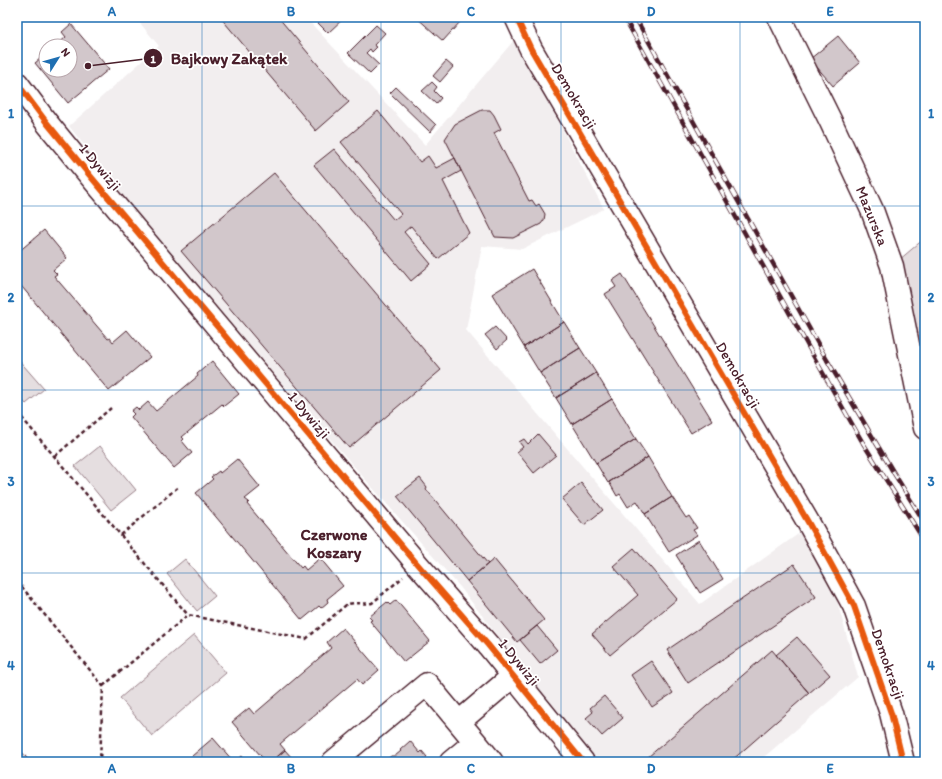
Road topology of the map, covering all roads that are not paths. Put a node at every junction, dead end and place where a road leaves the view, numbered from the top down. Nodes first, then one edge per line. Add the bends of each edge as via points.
1 (516, 17) edge
2 (780, 17) edge
3 (17, 83) edge
4 (925, 428) edge
5 (513, 676) junction
6 (459, 722) junction
7 (475, 742) junction
8 (333, 762) edge
9 (451, 762) edge
10 (492, 762) edge
11 (583, 762) edge
12 (903, 762) edge

1 - 12 street, Demokracji via 531,49 808,522 854,606 891,712
2 - 4 street, Mazurska via 872,210 892,266
3 - 5 street, 1 Dywizji via 92,178
5 - 6 street
5 - 11 street, 1 Dywizji
6 - 7 street
6 - 8 street via 427,684
7 - 9 street
7 - 10 street

